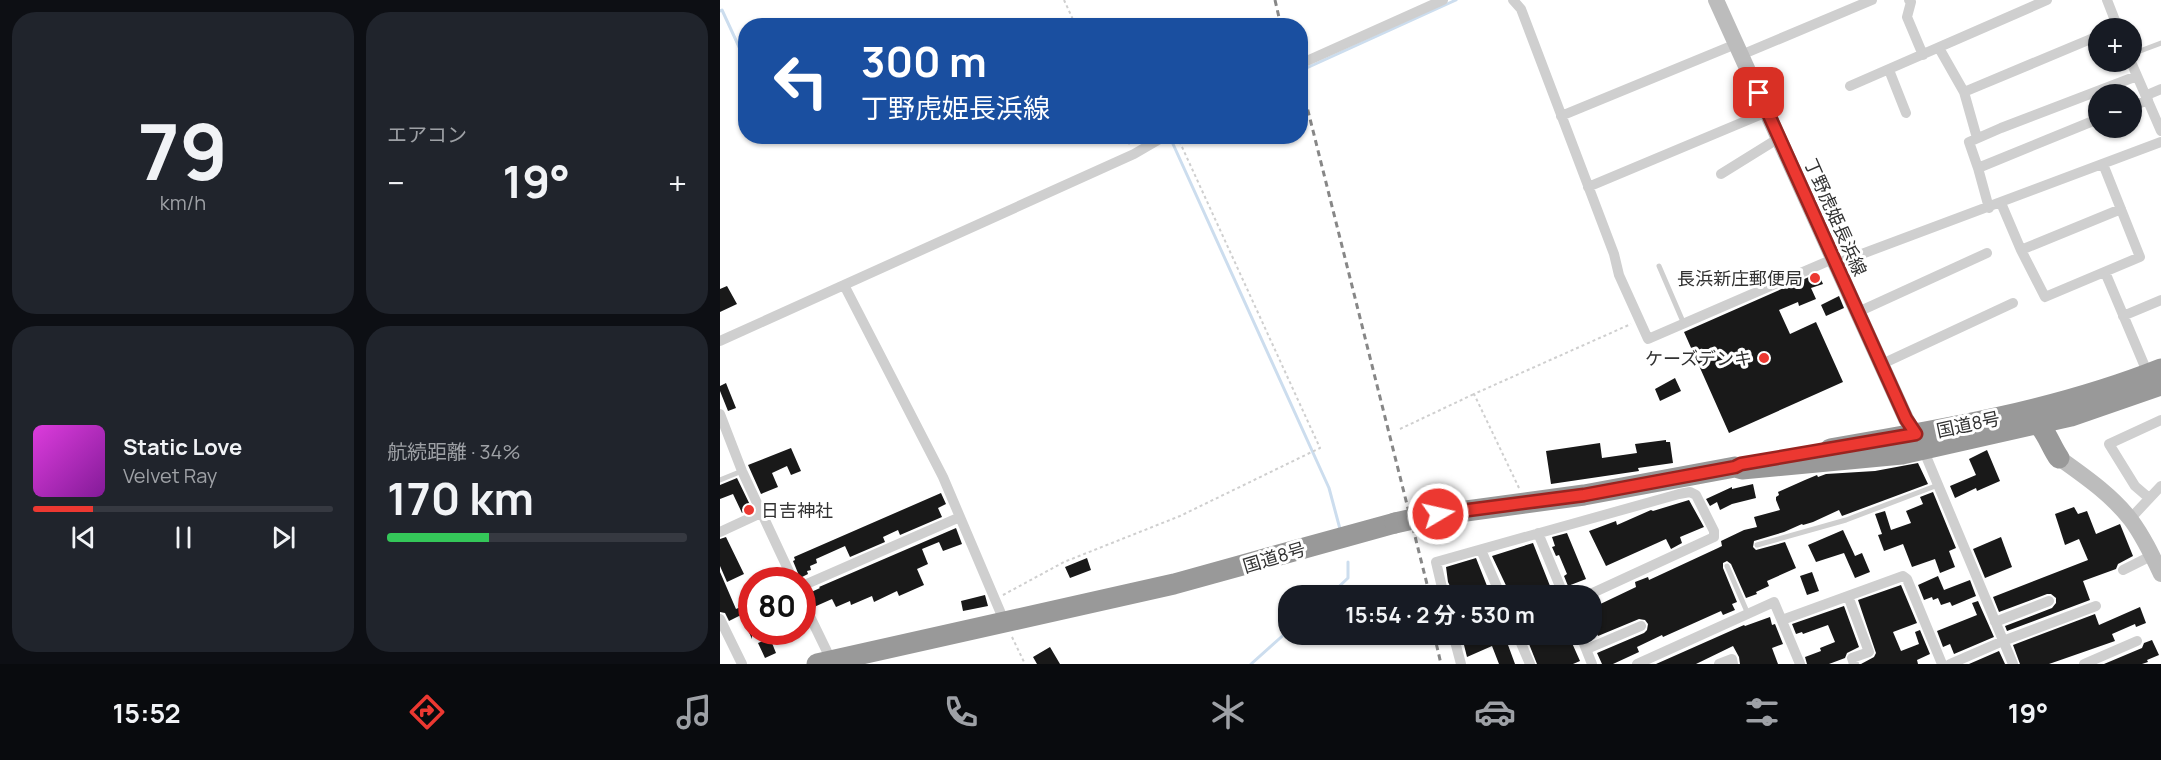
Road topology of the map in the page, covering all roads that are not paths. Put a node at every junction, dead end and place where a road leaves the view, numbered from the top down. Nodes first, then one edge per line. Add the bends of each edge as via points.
1 (1443, 0) edge
2 (1513, 0) edge
3 (1716, 0) edge
4 (1872, 0) edge
5 (1910, 0) edge
6 (2047, 0) edge
7 (2107, 0) edge
8 (2113, 18) edge
9 (2088, 40) edge
10 (2161, 43) edge
11 (1940, 48) junction
12 (1739, 50) junction
13 (2142, 50) edge
14 (1923, 55) junction
15 (1308, 60) edge
16 (1889, 70) junction
17 (2135, 72) edge
18 (2137, 76) junction
19 (1850, 86) dead end
20 (2161, 89) edge
21 (1964, 92) junction
22 (2147, 97) junction
23 (2142, 100) edge
24 (1767, 112) junction
25 (1906, 112) dead end
26 (1561, 116) junction
27 (2088, 122) edge
28 (2161, 131) edge
29 (1779, 138) junction
30 (1977, 138) junction
31 (2161, 142) edge
32 (1151, 144) edge
33 (2103, 164) junction
34 (1978, 168) junction
35 (1721, 174) dead end
36 (1588, 188) junction
37 (2001, 203) junction
38 (1989, 208) junction
39 (2121, 209) junction
40 (2021, 250) junction
41 (1987, 253) dead end
42 (1834, 261) junction
43 (1659, 266) dead end
44 (2105, 272) junction
45 (844, 285) junction
46 (2161, 300) edge
47 (2013, 303) dead end
48 (1858, 312) junction
49 (2123, 316) junction
50 (1684, 324) junction
51 (720, 341) edge
52 (1882, 364) junction
53 (2157, 376) edge
54 (2069, 409) junction
55 (720, 414) edge
56 (2161, 420) edge
57 (722, 427) edge
58 (1950, 427) junction
59 (2034, 429) junction
60 (1919, 442) junction
61 (2059, 458) junction
62 (742, 471) junction
63 (720, 480) edge
64 (1938, 485) junction
65 (2161, 486) edge
66 (2149, 498) junction
67 (761, 513) junction
68 (960, 517) junction
69 (2130, 519) junction
70 (720, 532) edge
71 (1538, 533) junction
72 (1757, 545) dead end
73 (1481, 550) junction
74 (2152, 555) junction
75 (1727, 566) dead end
76 (787, 567) edge
77 (2123, 570) dead end
78 (2161, 574) edge
79 (816, 580) edge
80 (1441, 585) edge
81 (1496, 585) edge
82 (1559, 585) edge
83 (1602, 589) edge
84 (1848, 596) junction
85 (2049, 601) dead end
86 (2096, 606) dead end
87 (1748, 614) junction
88 (720, 619) edge
89 (1782, 620) junction
90 (1005, 622) junction
91 (1995, 622) junction
92 (1641, 626) dead end
93 (816, 635) edge
94 (2003, 641) junction
95 (2137, 641) dead end
96 (1456, 645) edge
97 (1522, 645) edge
98 (1585, 645) edge
99 (1587, 649) junction
100 (827, 663) edge
101 (742, 664) edge
102 (1461, 664) edge
103 (1530, 664) edge
104 (1592, 664) edge
105 (1637, 664) edge
106 (1719, 664) edge
107 (1733, 664) edge
108 (1800, 664) edge
109 (1854, 664) edge
110 (1942, 664) edge
111 (1950, 664) edge
112 (2013, 664) edge
113 (2084, 664) edge

1 - 15 street
2 - 26 street via 1521,9
3 - 12 main road, 丁野虎姫長浜線
4 - 12 street
5 - 14 street via 1907,17
6 - 11 street
7 - 8 street
9 - 21 street
10 - 13 lane
11 - 14 street
11 - 21 street
12 - 24 main road, 丁野虎姫長浜線
12 - 26 street
14 - 16 street
16 - 19 street
16 - 25 street
17 - 18 street
18 - 22 street
18 - 30 street
20 - 22 street
21 - 30 street
22 - 23 street
22 - 28 street
24 - 29 main road, 丁野虎姫長浜線
24 - 36 street
26 - 36 street
27 - 34 street
29 - 35 street
29 - 42 main road, 丁野虎姫長浜線
30 - 34 street via 1969,142
31 - 33 street
32 - 45 street
33 - 37 street
33 - 39 street
34 - 38 street
36 - 50 street via 1619,275 1648,339
37 - 38 street
37 - 40 street
38 - 42 street
39 - 40 street
39 - 44 street via 2140,257
40 - 44 street via 2045,297
41 - 48 street
42 - 48 main road, 丁野虎姫長浜線
42 - 50 street
43 - 50 lane
44 - 49 street
45 - 51 street
45 - 68 street
46 - 49 street
47 - 52 street
48 - 52 main road, 丁野虎姫長浜線
49 - 53 street
52 - 60 main road, 丁野虎姫長浜線
53 - 54 highway, 国道8号
54 - 58 highway, 国道8号
54 - 59 highway, 国道8号
54 - 61 highway via 2056,436
55 - 57 street
56 - 66 street via 2109,444 2135,486
57 - 62 street
58 - 59 highway via 1963,429 2028,418 2034,419
58 - 60 highway, 国道8号
59 - 60 highway, 国道8号
59 - 61 highway
60 - 64 street
60 - 90 highway, 国道8号, bridge via 1750,462 1584,495 1422,517 1226,571
61 - 69 main road via 2098,487
62 - 63 lane
62 - 67 street
64 - 72 lane via 1846,520
64 - 91 street
65 - 66 street
66 - 69 street
67 - 70 street
67 - 76 street
68 - 79 street
68 - 90 street
69 - 74 main road
71 - 73 street
71 - 82 street
71 - 83 street via 1679,494 1696,495 1714,537
73 - 80 street via 1436,562
73 - 81 street
74 - 77 street
74 - 78 main road
75 - 87 lane
84 - 89 street
84 - 109 street via 1869,652 1852,658
84 - 110 street via 1905,577
85 - 91 street
86 - 94 street
87 - 89 street via 1774,602
87 - 105 street
88 - 101 street
89 - 108 street
90 - 100 highway, 国道8号
91 - 94 street
92 - 99 street
93 - 100 street
94 - 111 street
94 - 112 street
95 - 113 street
96 - 102 street
97 - 103 street
98 - 99 street
99 - 104 street
106 - 107 street via 1732,659

